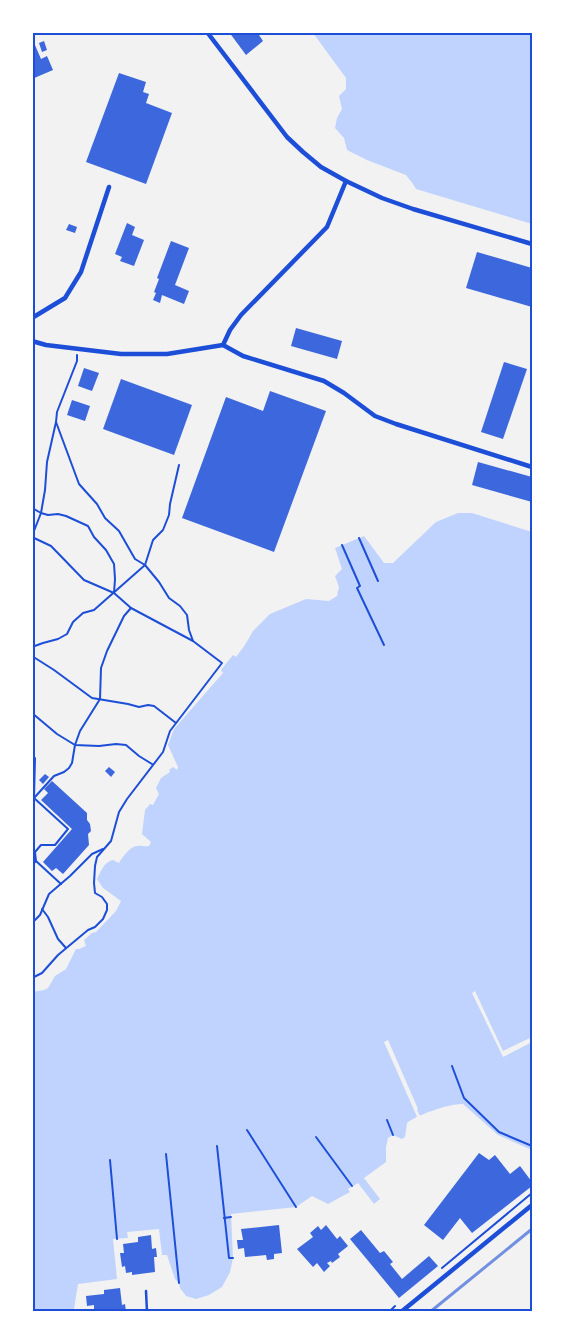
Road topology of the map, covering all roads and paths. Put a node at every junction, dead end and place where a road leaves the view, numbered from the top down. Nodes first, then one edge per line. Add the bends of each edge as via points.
1 (207, 32) edge
2 (346, 181) junction
3 (109, 187) dead end
4 (532, 244) edge
5 (32, 318) edge
6 (32, 341) edge
7 (223, 346) junction
8 (78, 350) junction
9 (56, 422) junction
10 (179, 465) dead end
11 (532, 467) edge
12 (32, 508) edge
13 (41, 513) junction
14 (32, 536) edge
15 (359, 538) dead end
16 (342, 546) dead end
17 (145, 565) junction
18 (378, 581) dead end
19 (114, 593) junction
20 (131, 608) junction
21 (193, 641) junction
22 (384, 645) dead end
23 (32, 648) edge
24 (32, 656) edge
25 (100, 699) junction
26 (32, 713) edge
27 (176, 723) junction
28 (75, 745) junction
29 (32, 760) edge
30 (152, 764) junction
31 (34, 798) junction
32 (105, 848) junction
33 (36, 861) junction
34 (32, 865) edge
35 (61, 884) junction
36 (42, 909) junction
37 (32, 923) edge
38 (66, 948) junction
39 (32, 978) edge
40 (452, 1066) dead end
41 (479, 1112) junction
42 (476, 1115) dead end
43 (387, 1120) dead end
44 (247, 1130) dead end
45 (393, 1135) dead end
46 (316, 1137) dead end
47 (217, 1146) dead end
48 (532, 1146) edge
49 (166, 1154) dead end
50 (110, 1160) dead end
51 (352, 1186) dead end
52 (532, 1193) edge
53 (532, 1205) edge
54 (296, 1207) dead end
55 (231, 1217) dead end
56 (224, 1218) junction
57 (117, 1239) dead end
58 (233, 1258) dead end
59 (440, 1270) dead end
60 (179, 1283) dead end
61 (146, 1291) dead end
62 (396, 1305) dead end
63 (147, 1312) edge
64 (388, 1312) edge
65 (401, 1312) edge

1 - 2 street via 287,137 302,152
2 - 4 street via 382,198
2 - 7 street via 328,227 241,315
3 - 5 street via 81,272 65,298
6 - 8 street
7 - 8 street via 167,354
7 - 11 street via 243,356 324,381 376,416 396,424
8 - 9 path
9 - 13 path
9 - 17 path via 79,484 119,531 135,559
10 - 17 path via 169,515 163,530 153,540
12 - 13 path
13 - 14 path
13 - 19 path via 66,516 88,526 114,564
14 - 19 path via 51,546 84,580
15 - 18 path
16 - 22 path via 360,586 356,588
17 - 19 path
17 - 21 path via 187,615
19 - 20 path
19 - 23 path via 94,610 83,613 67,634
20 - 21 path
20 - 25 path via 124,616 101,668
21 - 27 path via 222,663
24 - 25 path via 92,698
25 - 27 path via 139,707 154,706
25 - 28 path
26 - 28 path
27 - 30 path via 163,752
28 - 30 path via 126,745
28 - 31 path via 69,768 54,776
29 - 31 path via 34,758
30 - 32 path via 119,812 111,841
31 - 33 path via 68,829 54,845 41,845 35,852
32 - 35 path via 92,854
32 - 38 path via 97,857 94,883 95,893 102,897 107,910 95,927
33 - 34 path
33 - 35 path
35 - 36 path via 50,894
36 - 37 path
36 - 38 path
38 - 39 path via 42,973
40 - 41 path via 464,1098
41 - 42 path
41 - 48 path via 499,1132
43 - 45 path
44 - 54 path
46 - 51 path
47 - 56 path
49 - 60 path
50 - 57 path
52 - 59 path
53 - 65 street
55 - 56 path
56 - 58 path via 229,1258
61 - 63 lane
62 - 64 path

